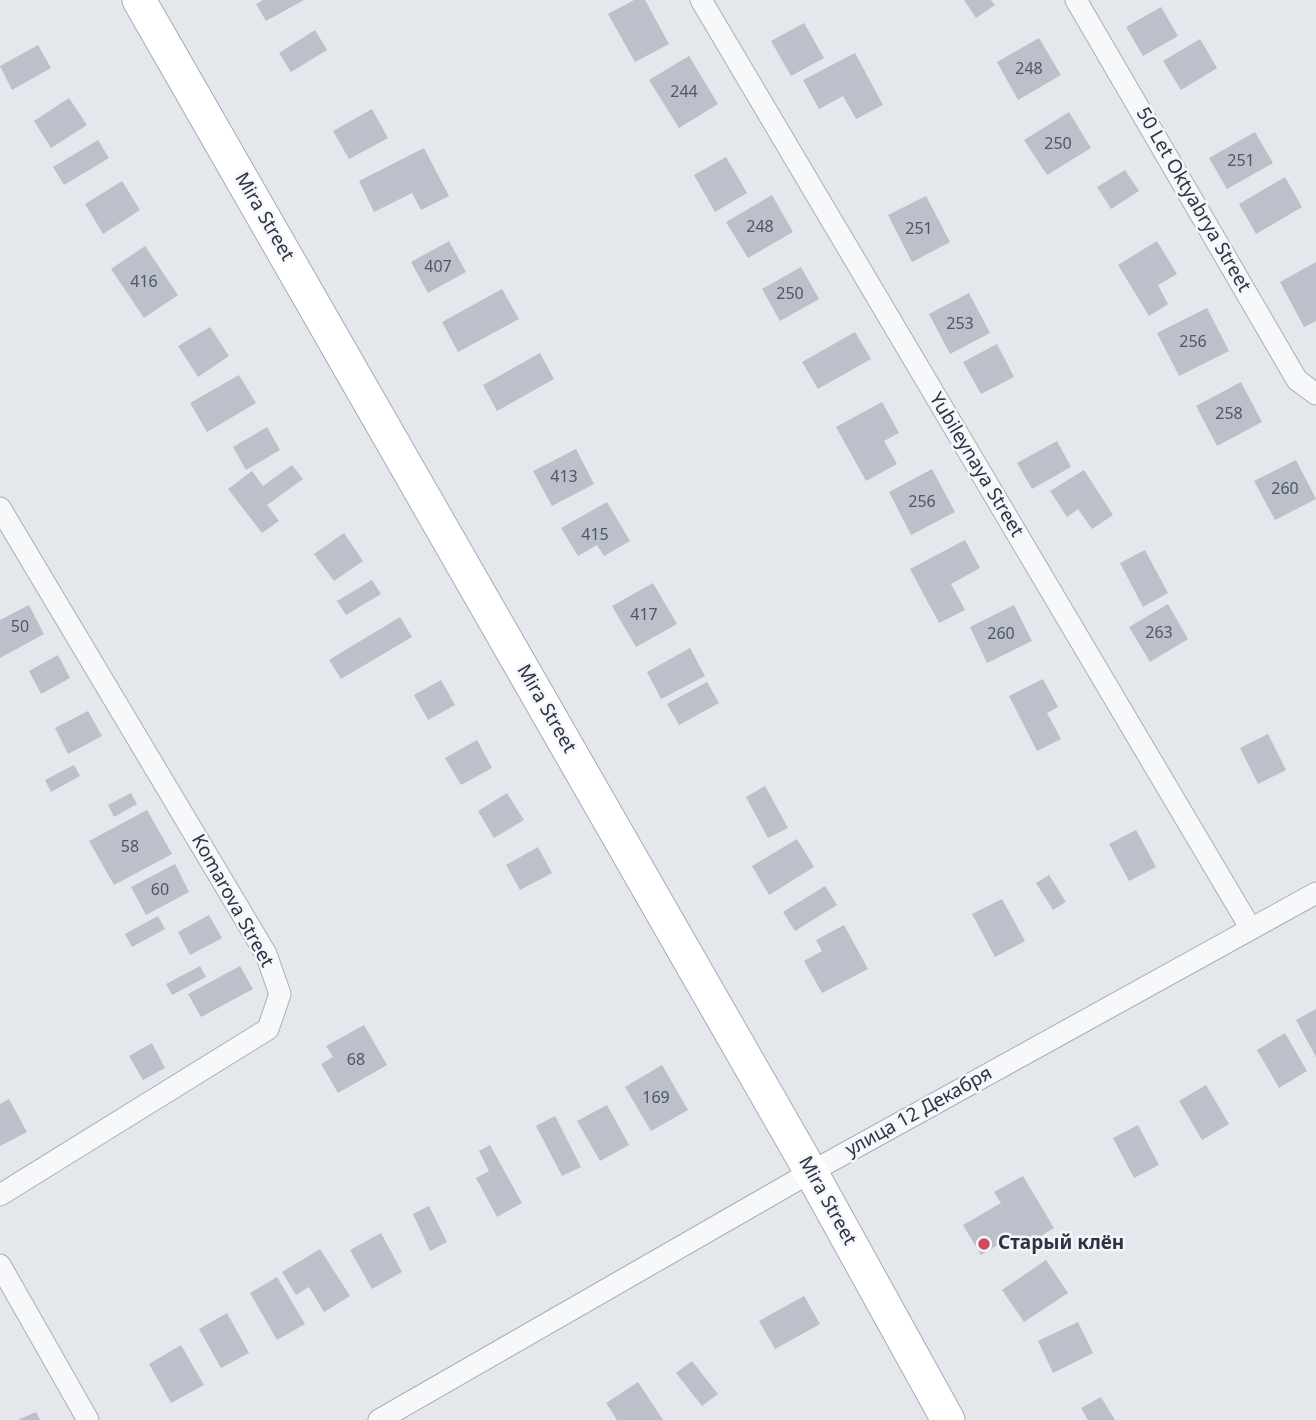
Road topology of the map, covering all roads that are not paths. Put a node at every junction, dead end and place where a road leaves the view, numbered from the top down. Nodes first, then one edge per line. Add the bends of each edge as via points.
1 (139, 0) edge
2 (701, 0) edge
3 (1076, 0) edge
4 (1316, 394) edge
5 (0, 508) edge
6 (1316, 893) edge
7 (1251, 929) junction
8 (811, 1172) junction
9 (0, 1195) edge
10 (0, 1265) edge
11 (88, 1420) edge
12 (379, 1420) edge
13 (948, 1420) edge

1 - 8 main road, Mira Street
2 - 7 street, Yubileynaya Street
3 - 4 street, 50 Let Oktyabrya Street via 1297,380
5 - 9 street, Komarova Street via 267,954 280,994 268,1029
6 - 7 street, улица 12 Декабря
7 - 8 street, улица 12 Декабря
8 - 12 street, улица 12 Декабря
8 - 13 main road, Mira Street
10 - 11 street

